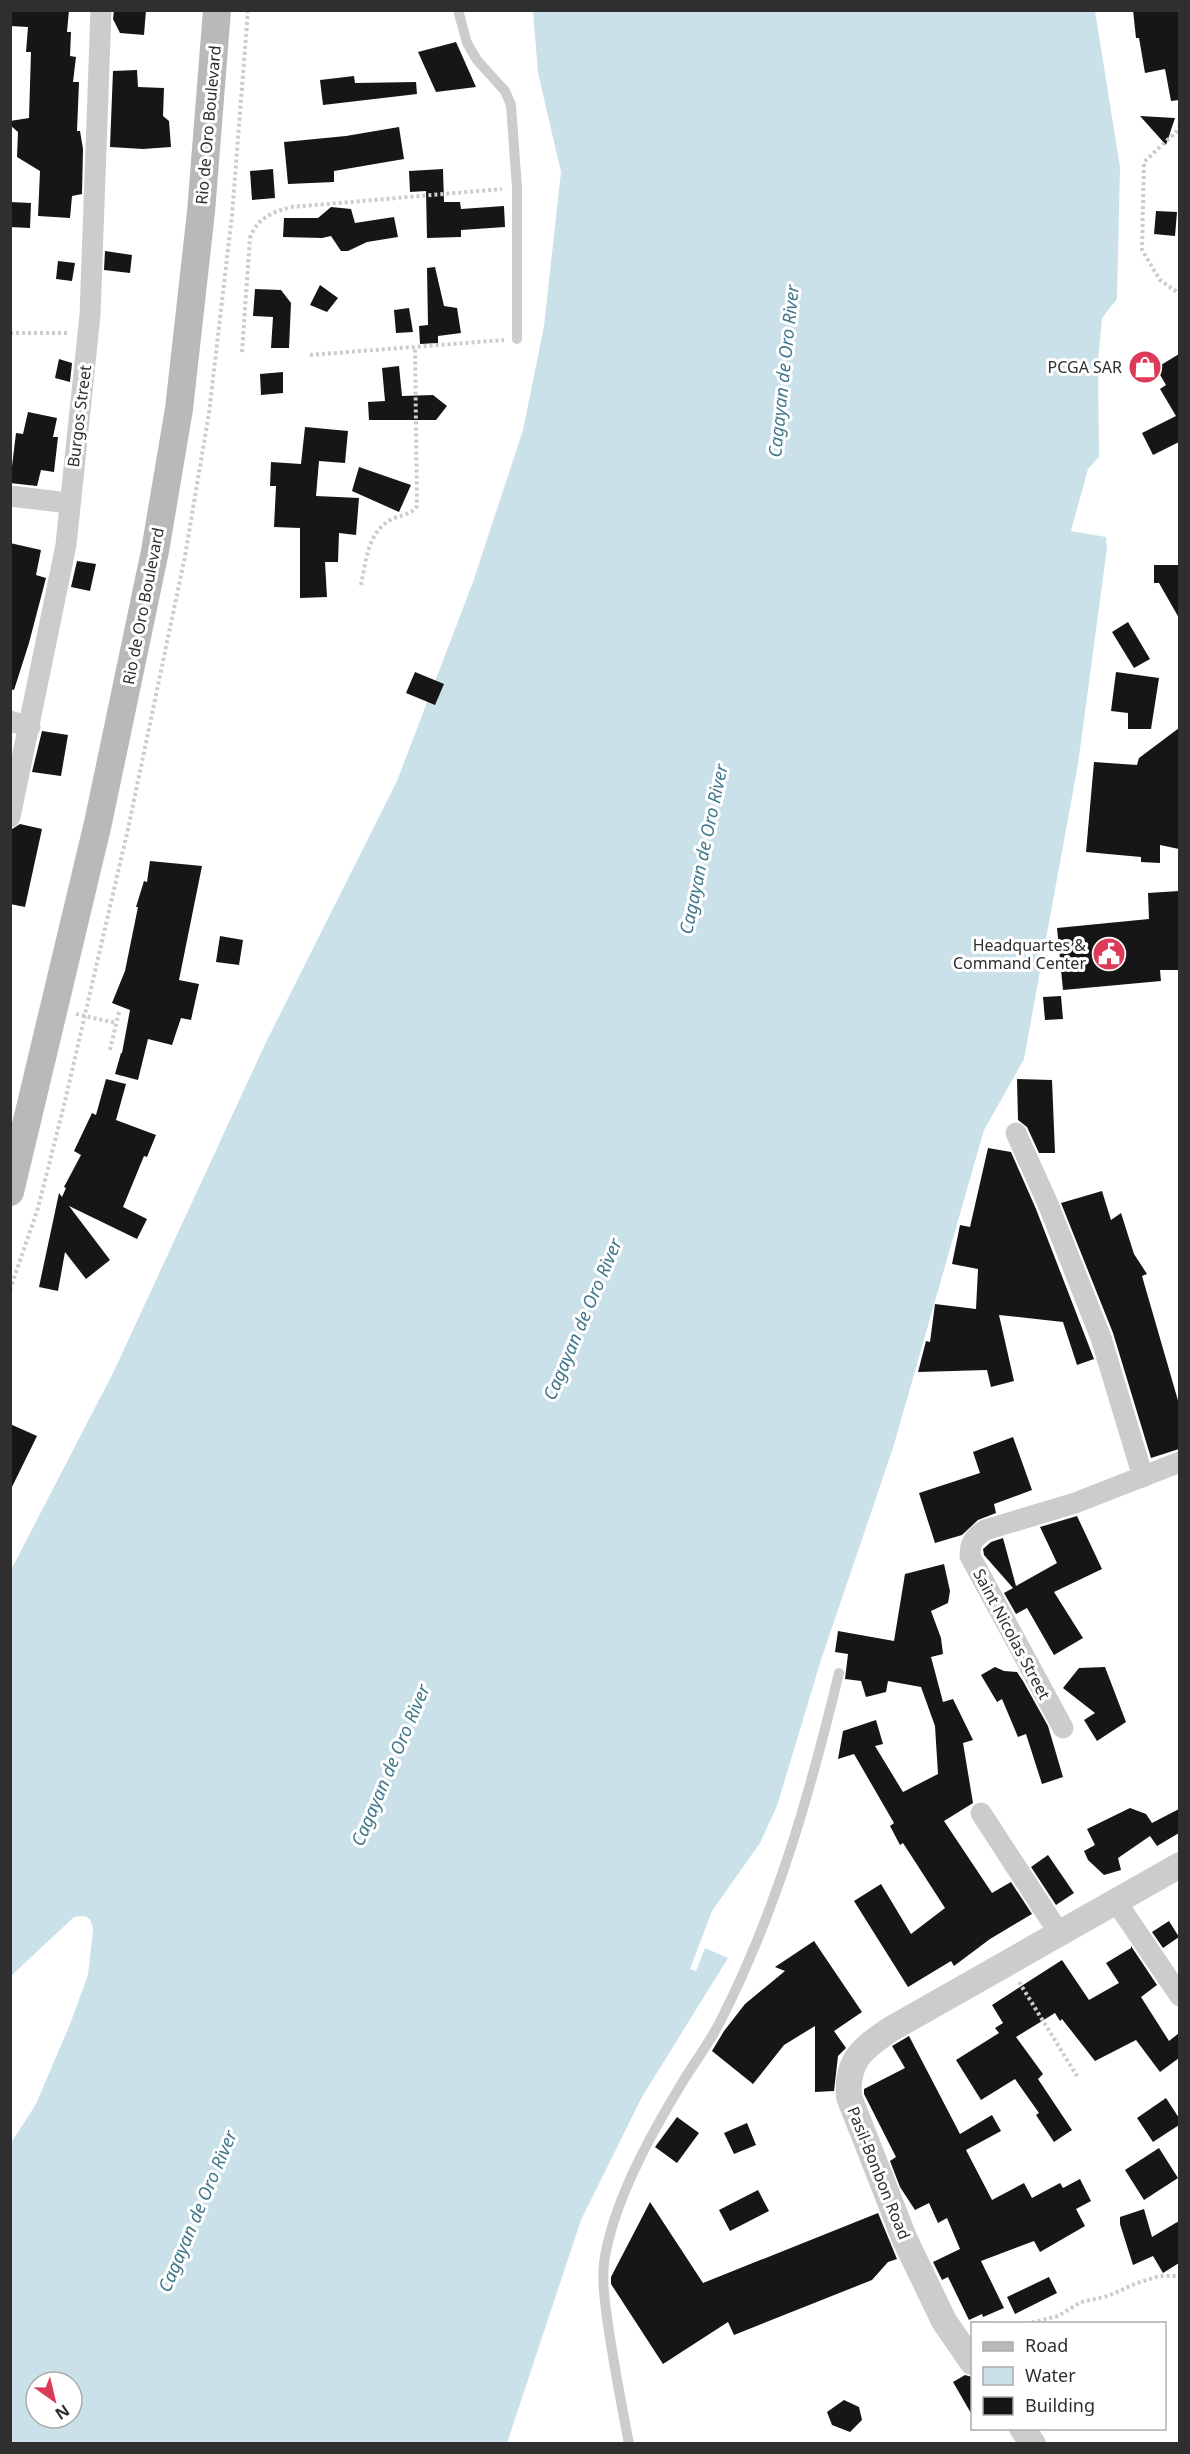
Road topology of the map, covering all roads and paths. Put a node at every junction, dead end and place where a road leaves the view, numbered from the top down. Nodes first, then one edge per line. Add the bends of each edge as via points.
1 (101, 10) edge
2 (217, 10) edge
3 (458, 10) edge
4 (1179, 125) edge
5 (517, 188) junction
6 (1179, 294) edge
7 (10, 333) edge
8 (88, 334) junction
9 (517, 339) joint
10 (415, 347) junction
11 (242, 352) dead end
12 (310, 355) dead end
13 (10, 496) edge
14 (69, 503) junction
15 (361, 585) dead end
16 (20, 724) edge
17 (10, 817) edge
18 (119, 1012) dead end
19 (85, 1016) dead end
20 (116, 1023) junction
21 (110, 1050) dead end
22 (1016, 1133) dead end
23 (10, 1192) edge
24 (1179, 1462) edge
25 (1143, 1477) junction
26 (839, 1673) dead end
27 (1063, 1728) dead end
28 (981, 1813) dead end
29 (1179, 1865) edge
30 (1115, 1900) junction
31 (1059, 1933) junction
32 (1007, 1963) junction
33 (1179, 1996) edge
34 (1077, 2076) dead end
35 (1179, 2276) edge
36 (1034, 2322) edge
37 (971, 2361) edge
38 (1023, 2430) edge
39 (629, 2444) edge
40 (1033, 2444) edge

1 - 8 street, Burgos Street
2 - 23 main road, Rio de Oro Boulevard via 201,212 179,409 157,539 98,823
3 - 5 lane via 467,43 506,91 511,105
4 - 6 path via 1144,162 1142,250 1160,280
5 - 9 lane
5 - 11 path via 292,207 262,218 250,238
7 - 8 path
8 - 14 street, Burgos Street
9 - 10 path
10 - 12 path
10 - 15 path via 417,506 414,511 384,523 376,532
13 - 14 street
14 - 16 street, Burgos Street via 66,545
16 - 17 street, Burgos Street
18 - 20 path
19 - 20 path
20 - 21 path
22 - 25 street via 1101,1338
24 - 25 street, Saint Nicolas Street
25 - 27 street, Saint Nicolas Street via 1075,1503 985,1530 970,1544 970,1556
26 - 39 lane via 800,1824 777,1894 720,2022 640,2160 605,2252 603,2289
28 - 31 street
29 - 30 street, Pasil-Bonbon Road
30 - 31 street, Pasil-Bonbon Road
30 - 33 street
31 - 32 street, Pasil-Bonbon Road
32 - 34 path
32 - 37 street, Pasil-Bonbon Road via 869,2044 855,2060 847,2078 849,2097 905,2240 944,2321
35 - 36 path via 1160,2276 1137,2283
38 - 40 street

